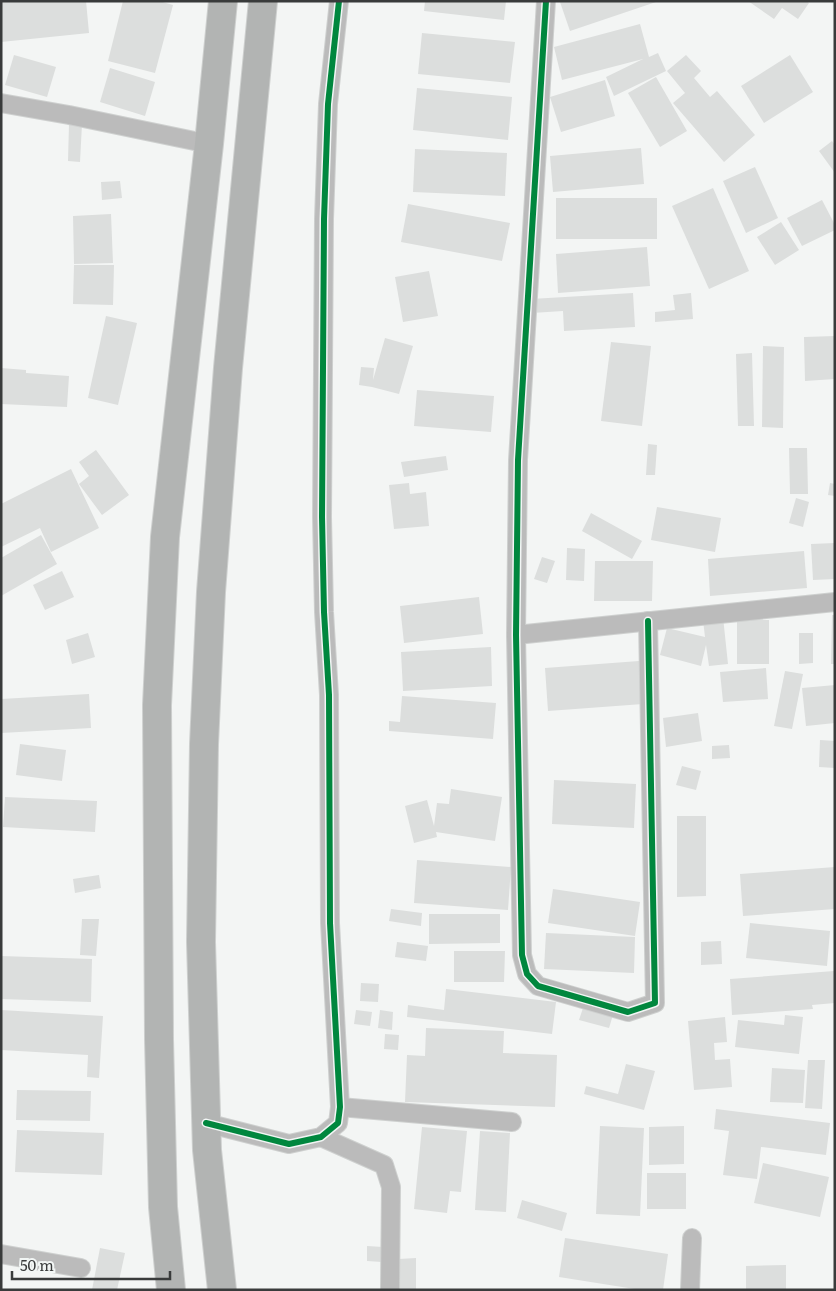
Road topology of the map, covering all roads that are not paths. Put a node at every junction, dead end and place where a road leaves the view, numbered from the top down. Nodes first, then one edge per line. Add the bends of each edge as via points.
1 (223, 1) edge
2 (263, 1) edge
3 (338, 1) edge
4 (546, 1) edge
5 (1, 103) edge
6 (209, 144) junction
7 (835, 602) edge
8 (648, 621) junction
9 (516, 635) junction
10 (340, 1107) junction
11 (512, 1122) dead end
12 (206, 1123) junction
13 (322, 1137) junction
14 (692, 1238) dead end
15 (1, 1254) edge
16 (81, 1268) dead end
17 (390, 1289) edge
18 (171, 1290) edge
19 (222, 1290) edge
20 (690, 1290) edge

1 - 6 main road
2 - 12 main road via 228,368 210,611 201,932
3 - 10 street via 328,104 324,219 322,517 329,695 330,923
4 - 9 street via 518,460
5 - 6 street
6 - 18 main road via 165,537 157,705 159,1040 163,1207
7 - 8 street
8 - 9 street
8 - 9 street via 655,1003 628,1012 538,986 526,974 522,955
10 - 11 street
10 - 13 street via 338,1123
12 - 13 street via 289,1144
12 - 19 main road
13 - 17 street via 384,1165 391,1187
14 - 20 street
15 - 16 street

